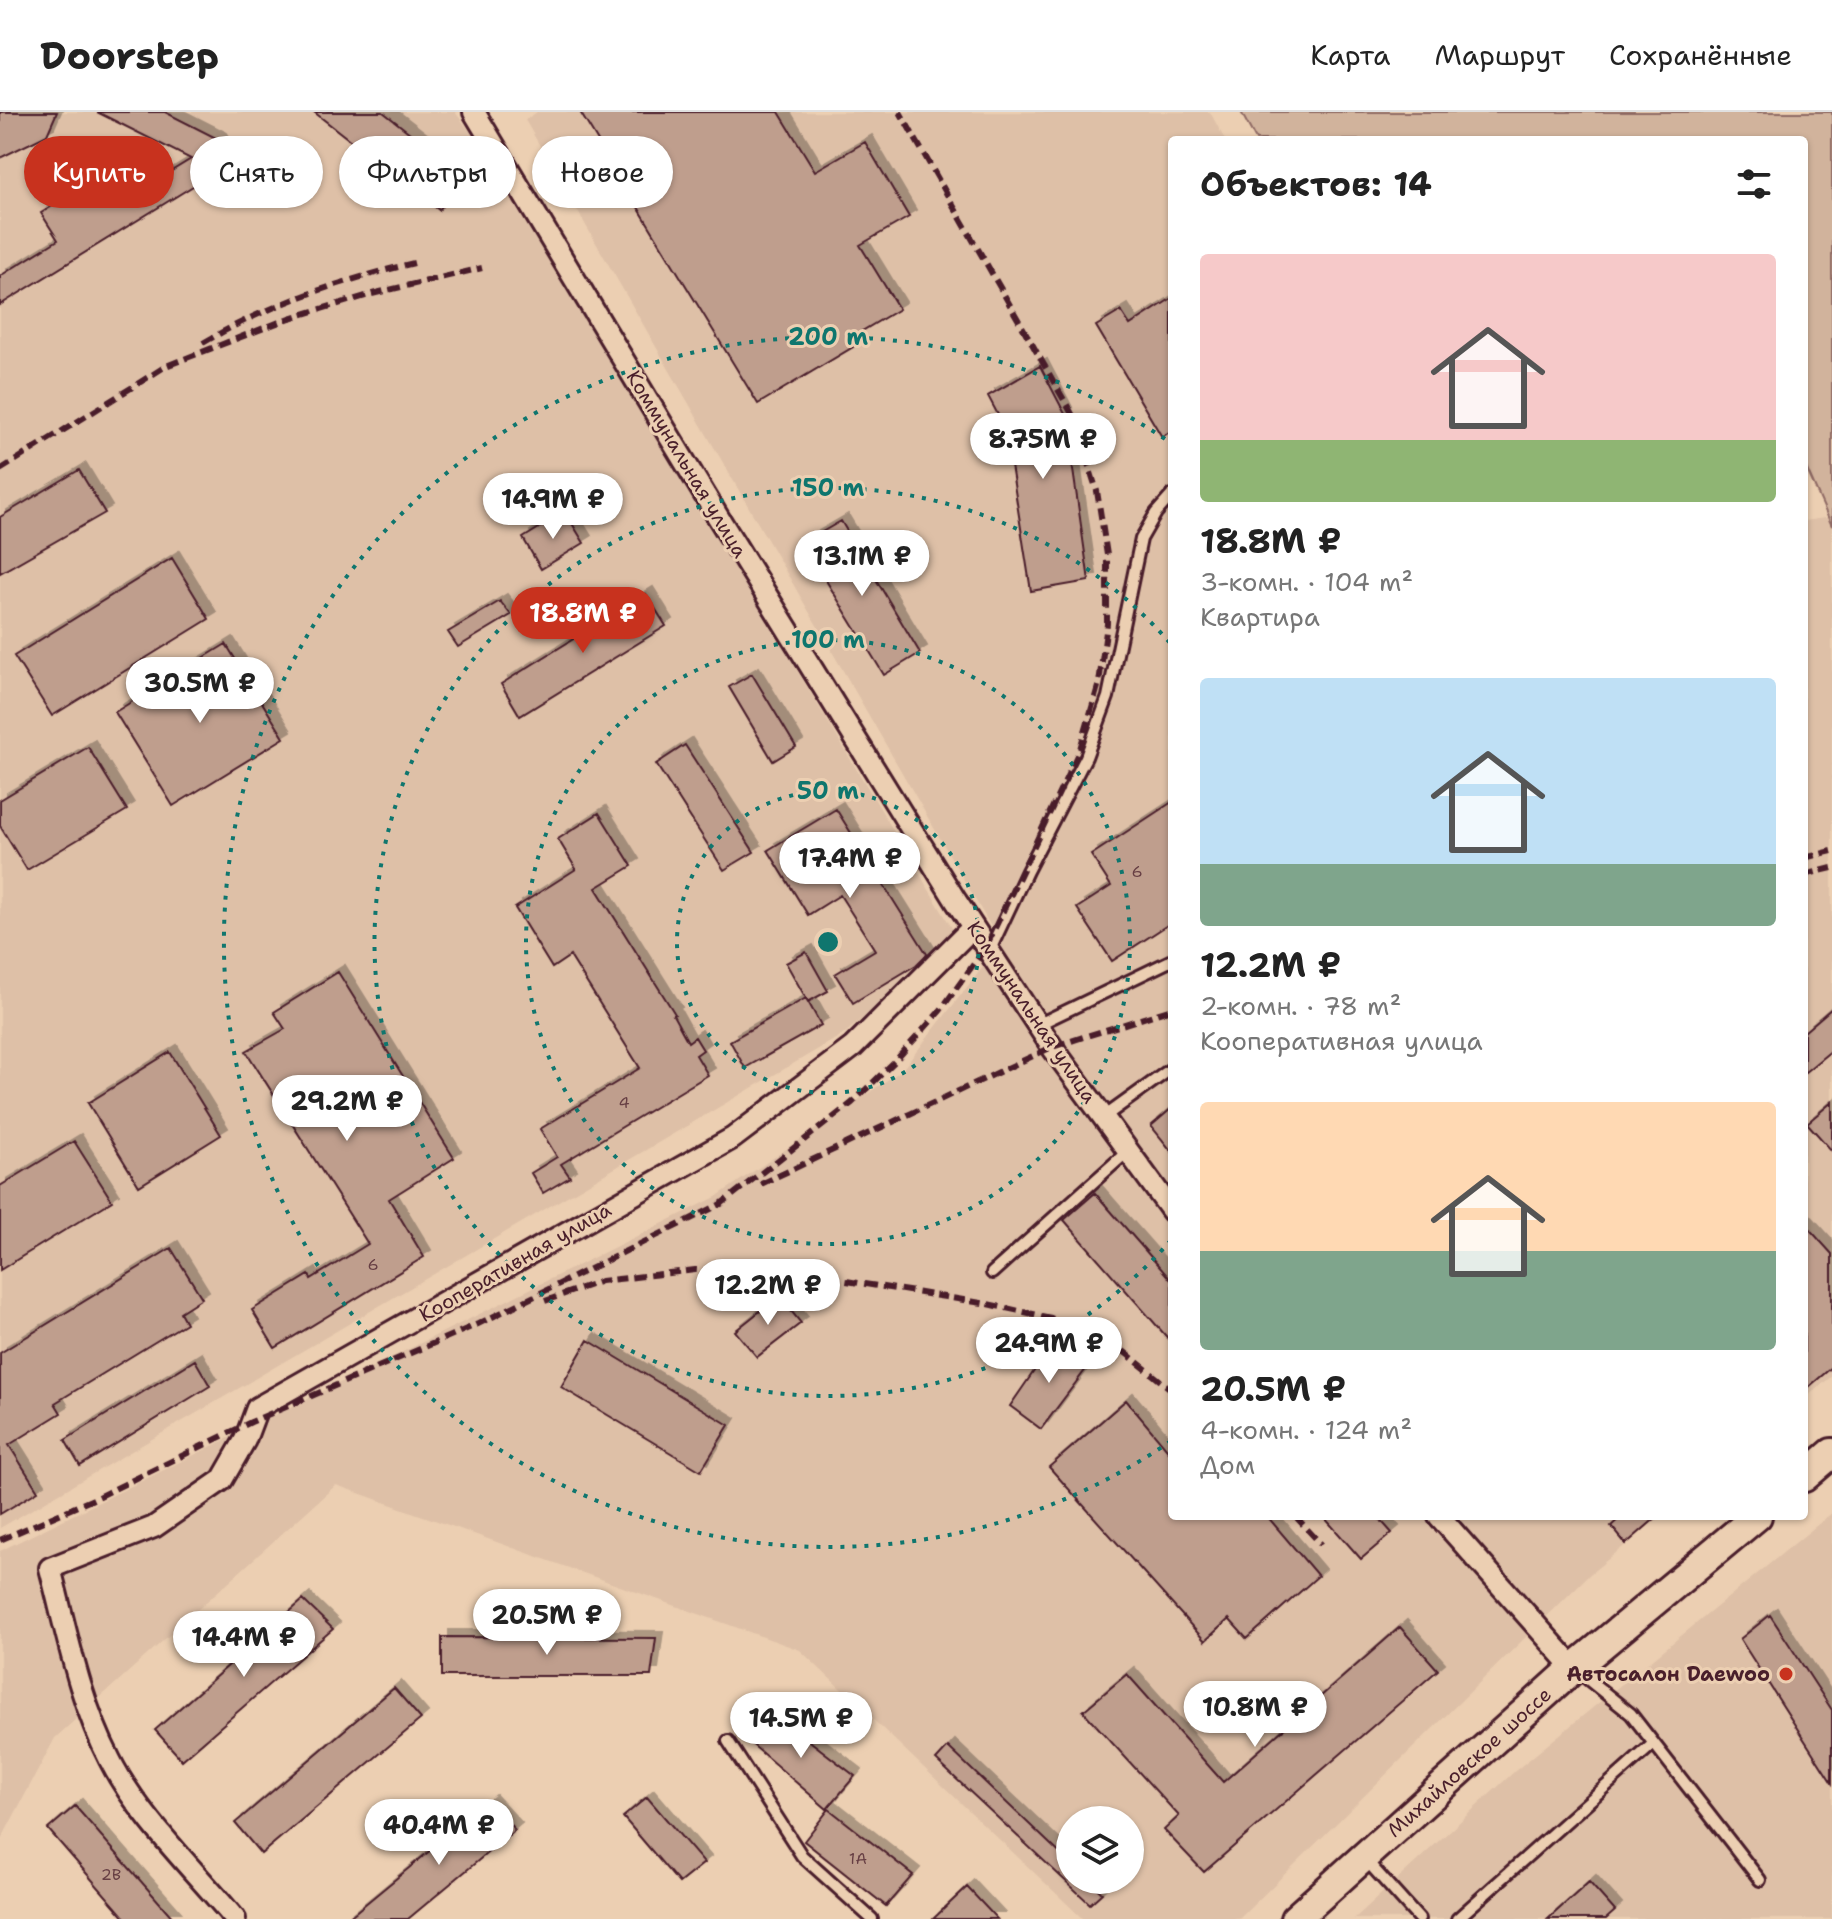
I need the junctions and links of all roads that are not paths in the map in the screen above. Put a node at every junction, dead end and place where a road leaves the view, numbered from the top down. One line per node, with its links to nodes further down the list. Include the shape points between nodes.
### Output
1 (474, 112): 3 (street, Коммунальная улица)
2 (1168, 500): 4 (lane, via 1141,539 1108,697 1086,757)
3 (973, 927): 4 (street, Коммунальная улица); 21 (street, Кооперативная улица, via 853,1047 733,1138 257,1408 222,1480 154,1527 50,1568 90,1717 111,1762 135,1801)
4 (989, 952): 6 (street, Коммунальная улица)
5 (1168, 962): 6 (lane)
6 (1037, 1025): 8 (street, Коммунальная улица)
7 (1168, 1071): 8 (lane)
8 (1104, 1117): 9 (street, Коммунальная улица)
9 (1128, 1151): 10 (street, Коммунальная улица); 11 (lane)
10 (1168, 1206)
11 (992, 1273)
12 (1832, 1453): 13 (main road)
13 (1808, 1474)
14 (1443, 1520): 16 (street)
15 (1752, 1520): 16 (main road, Михайловское шоссе)
16 (1574, 1668): 18 (lane, via 1631,1714); 19 (main road, Михайловское шоссе)
17 (728, 1741): 22 (lane, via 802,1856)
18 (1653, 1744): 20 (lane); 25 (lane)
19 (1364, 1857): 23 (main road, Михайловское шоссе); 24 (lane)
20 (1760, 1880)
21 (235, 1919)
22 (872, 1919)
23 (1295, 1919)
24 (1419, 1919)
25 (1457, 1919)

